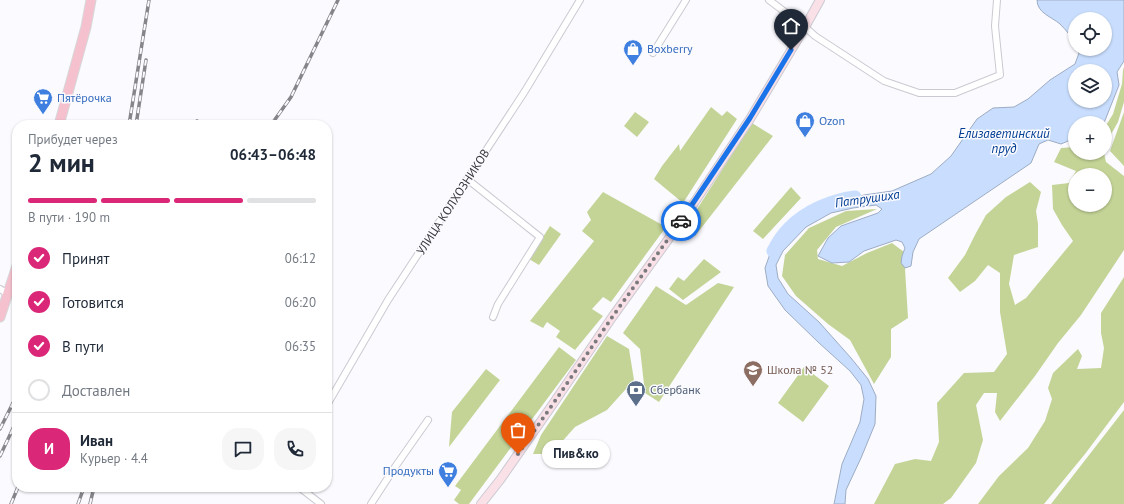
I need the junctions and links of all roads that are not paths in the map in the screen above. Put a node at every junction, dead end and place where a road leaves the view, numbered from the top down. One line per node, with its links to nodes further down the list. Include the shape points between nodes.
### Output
1 (91, 0): 9 (main road)
2 (580, 0): 10 (street, УЛИЦА КОЛХОЗНИКОВ, via 525,91)
3 (686, 0): 8 (street)
4 (769, 0): 7 (street)
5 (820, 0): 7 (main road)
6 (998, 0): 7 (street, via 995,26 1000,75 955,93 919,93 884,81 814,36)
7 (805, 27): 20 (main road, via 750,118 688,212)
8 (653, 53)
9 (60, 120)
10 (467, 179): 14 (street, via 540,237 498,304); 15 (street, УЛИЦА КОЛХОЗНИКОВ, via 388,300)
11 (12, 276): 12 (main road)
12 (4, 292): 13 (main road)
13 (0, 317)
14 (493, 317)
15 (332, 396)
16 (428, 420): 19 (street)
17 (305, 492): 18 (street)
18 (321, 504)
19 (371, 504)
20 (482, 504)

